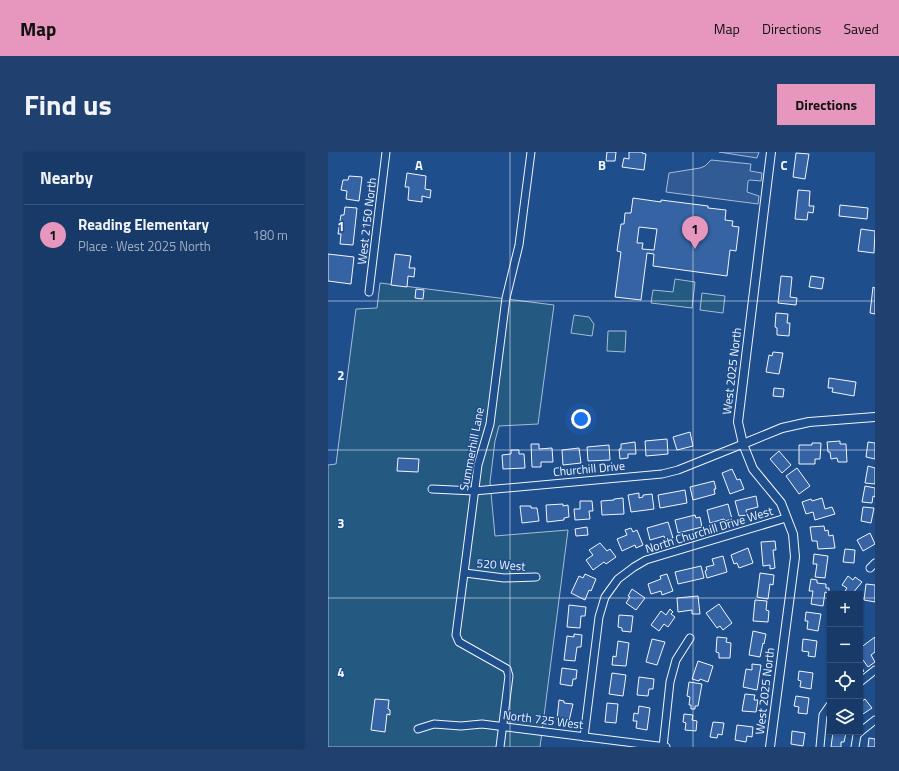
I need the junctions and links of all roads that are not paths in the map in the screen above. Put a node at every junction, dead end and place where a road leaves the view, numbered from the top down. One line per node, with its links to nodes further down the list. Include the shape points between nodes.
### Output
1 (386, 152): 4 (street, West 2150 North)
2 (531, 152): 8 (street, Summerhill Lane, via 519,245 506,298 490,424 478,465)
3 (771, 152): 6 (street, West 2025 North, via 738,422)
4 (369, 292)
5 (875, 417): 6 (street, via 808,422 782,428)
6 (743, 444): 8 (street, Churchill Drive, via 662,474); 9 (street, West 2025 North, via 753,469 781,503)
7 (432, 489): 8 (street, Churchill Drive)
8 (474, 490): 10 (street, Summerhill Lane)
9 (786, 518): 21 (street, North Churchill Drive West, via 646,560 618,579 605,597 599,617); 25 (street, West 2025 North, via 793,534 795,557)
10 (464, 573): 11 (street, 520 West, via 504,578); 17 (street, Summerhill Lane, via 456,635 459,642 506,669 509,676)
11 (536, 577)
12 (690, 638): 23 (street, via 676,660 670,682)
13 (875, 670): 14 (street)
14 (863, 680)
15 (827, 710): 26 (street, via 824,715)
16 (875, 720): 19 (street)
17 (503, 726): 18 (street, North 725 West, via 434,724); 21 (street, North 725 West); 22 (street, Summerhill Lane)
18 (418, 729)
19 (863, 730)
20 (858, 735): 27 (street)
21 (584, 737): 23 (street, North 725 West)
22 (500, 747)
23 (662, 747): 24 (street, North 725 West)
24 (666, 747)
25 (770, 747)
26 (820, 747)
27 (855, 747)

